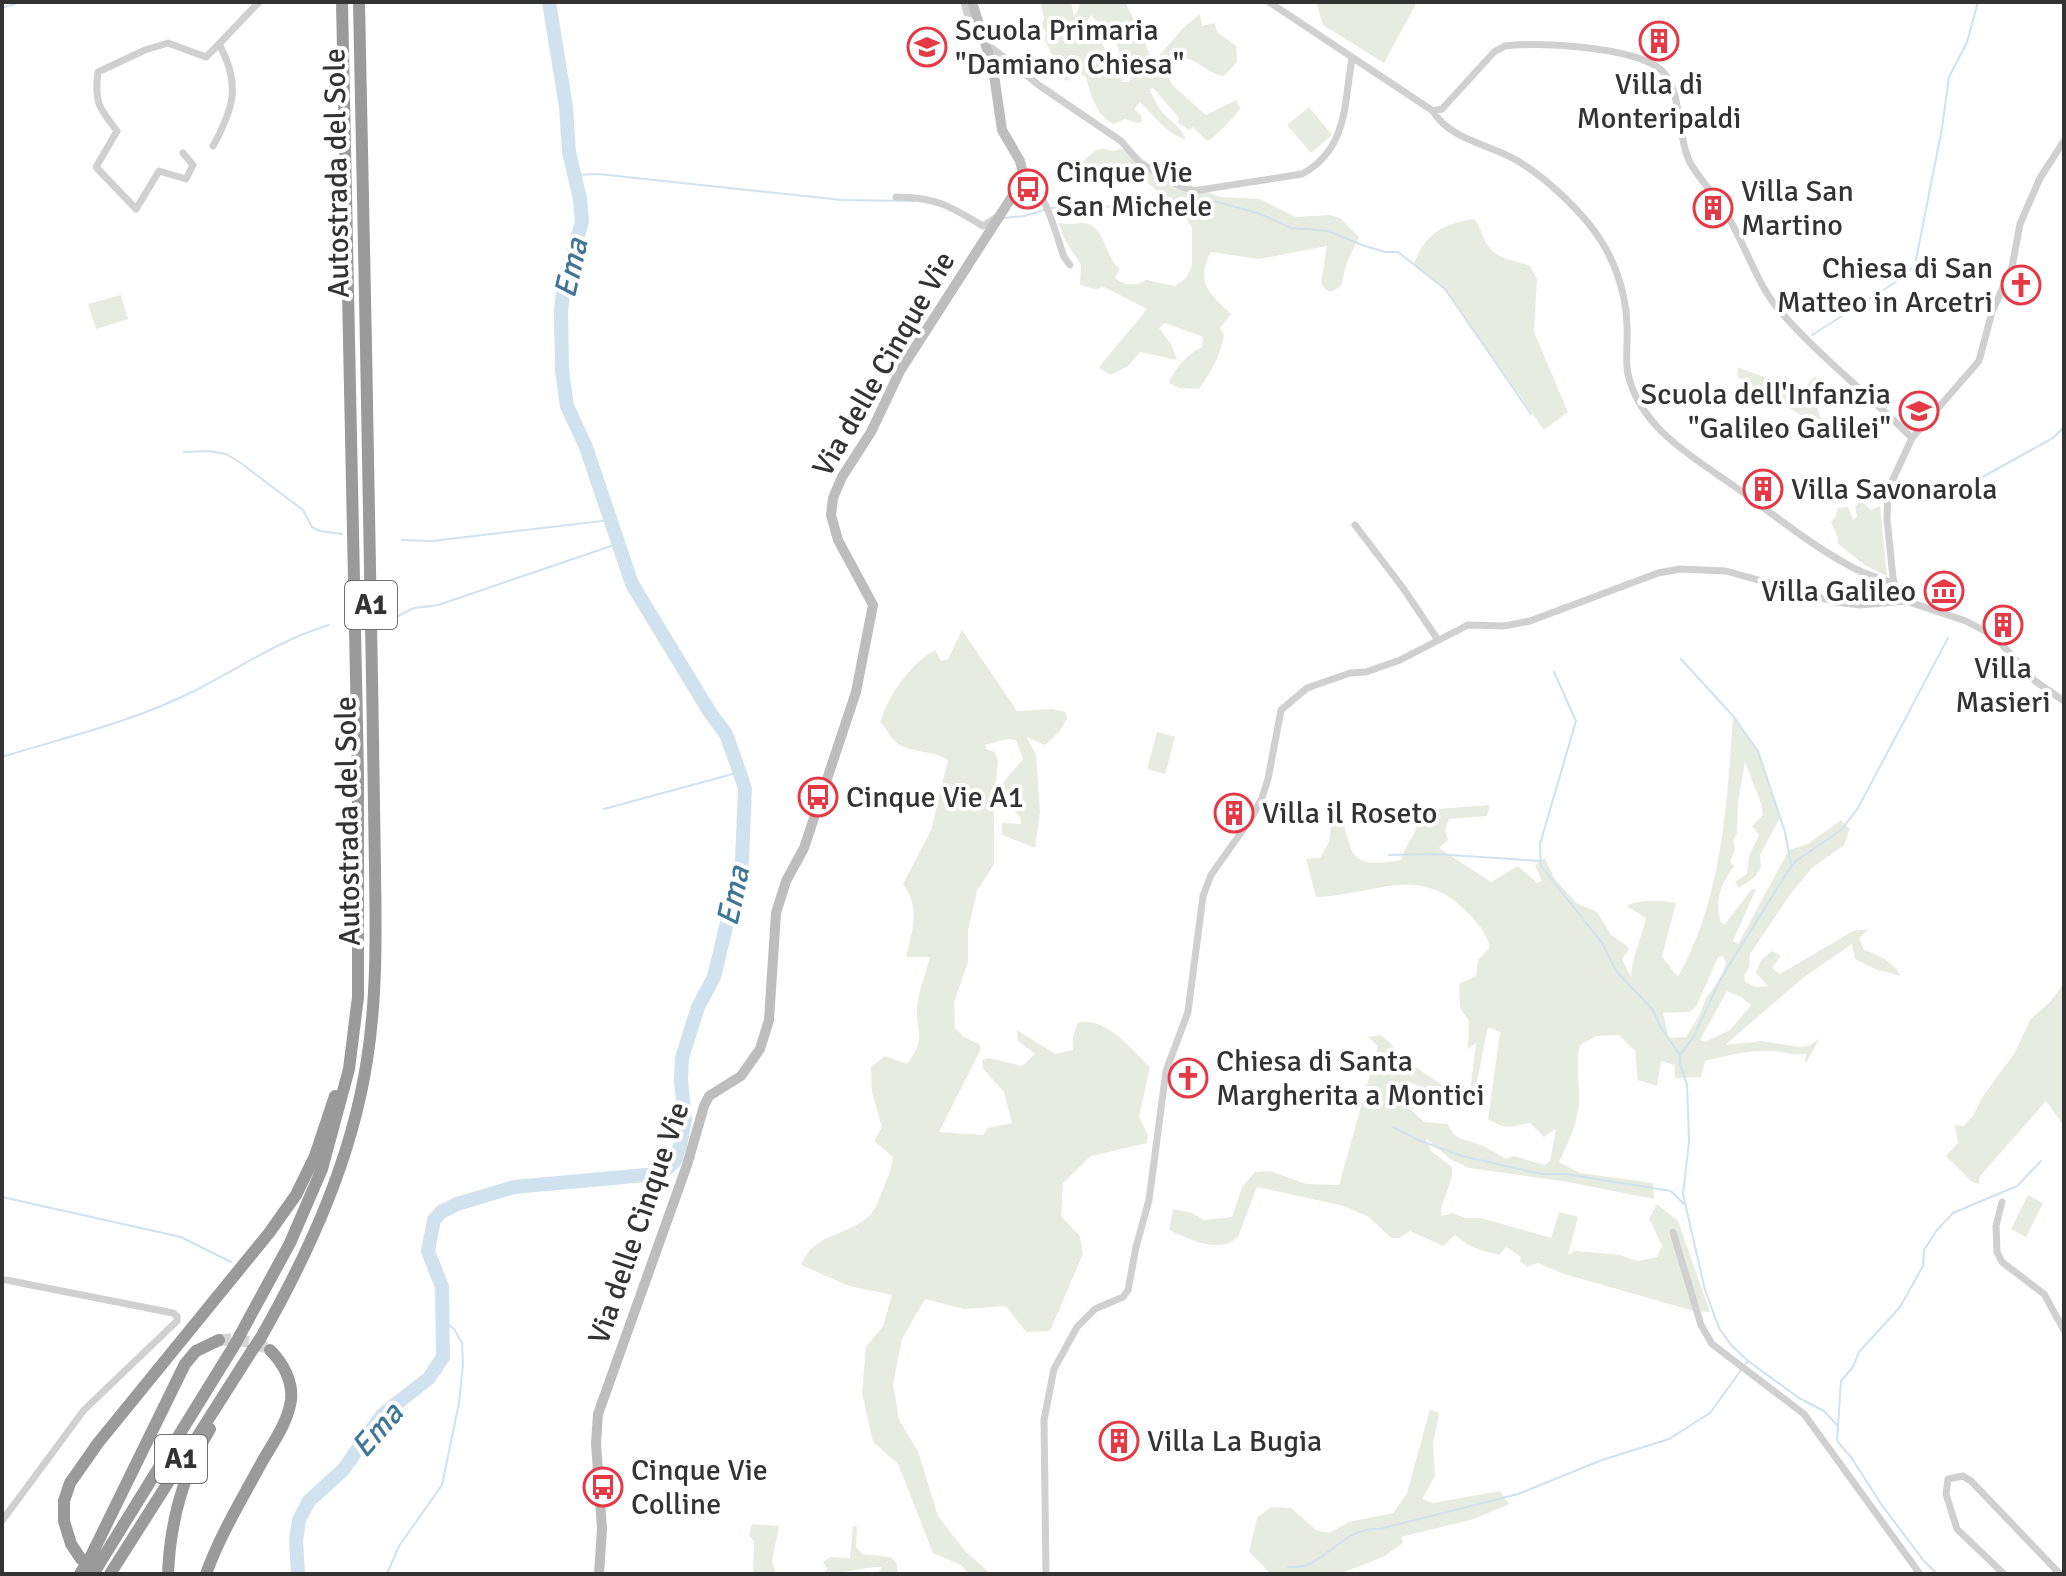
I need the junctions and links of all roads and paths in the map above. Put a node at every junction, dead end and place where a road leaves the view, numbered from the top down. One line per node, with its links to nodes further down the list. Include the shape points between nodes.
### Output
1 (259, 2): 7 (street)
2 (342, 2): 24 (highway, Autostrada del Sole / A1, via 359,835)
3 (359, 2): 30 (highway, Autostrada del Sole / A1, via 374,996 367,1061 349,1141 301,1261)
4 (964, 2): 8 (street, via 969,21)
5 (972, 2): 8 (street)
6 (1269, 2): 9 (street)
7 (219, 44): 12 (street, via 230,63 234,93 230,116); 13 (street, via 206,57 168,43 98,72 98,107 117,131 96,167 136,209 159,171 186,179 193,165)
8 (986, 46): 9 (street, via 1121,141 1140,163 1193,191 1302,174 1317,166 1339,134); 14 (street, via 1002,130)
9 (1352, 58): 10 (street)
10 (1433, 111): 18 (street, via 1442,109 1505,46 1591,48 1658,67 1670,80 1690,164 1727,215 1773,301); 20 (street, via 1438,120 1472,141 1523,164 1578,212 1602,241 1616,270 1627,321 1627,372 1652,422 1698,464 1788,526 1851,567)
11 (2064, 141): 18 (street, via 2020,224 2012,267 1975,368)
12 (213, 146)
13 (183, 153)
14 (1024, 178): 16 (street, Via delle Cinque Vie); 17 (street, via 1040,193)
15 (896, 197): 16 (street, Via delle Cinque Vie, via 924,197 983,226)
16 (999, 216): 38 (street, Via delle Cinque Vie, via 900,371 833,498 838,540 873,605 863,662 804,848 776,913 769,1020 760,1049 741,1076 706,1099 598,1414)
17 (1070, 265)
18 (1912, 438): 20 (street, via 1888,490)
19 (1355, 525): 22 (street)
20 (1895, 584): 21 (street)
21 (1898, 601): 22 (street, via 1836,602 1726,571 1669,570 1530,621 1468,625); 23 (street, via 1966,621 1994,636 2035,681)
22 (1438, 640): 39 (street, via 1374,669 1307,688 1281,710 1262,798 1211,875 1203,896 1188,1012 1166,1071 1149,1200 1128,1290 1077,1327 1054,1369 1048,1393 1043,1474)
23 (2064, 701)
24 (354, 1027): 33 (highway, Autostrada del Sole / A1, via 332,1137 280,1264 237,1340); 33 (highway, via 325,1130 296,1195 70,1483 64,1501 67,1535)
25 (2002, 1202): 28 (street, via 1997,1252 2002,1262 2044,1294)
26 (1673, 1232): 40 (street, via 1701,1325 1712,1344 1804,1414)
27 (6, 1280): 32 (street, via 173,1313 177,1321 84,1410)
28 (2064, 1330)
29 (219, 1340): 33 (highway, via 196,1351 178,1376)
30 (256, 1344): 34 (highway, Autostrada del Sole / A1); 36 (highway, via 193,1458 179,1499)
31 (270, 1350): 37 (highway, via 289,1381 288,1416)
32 (2, 1521)
33 (90, 1564): 35 (highway, bridge)
34 (110, 1573)
35 (80, 1574)
36 (168, 1574)
37 (206, 1574)
38 (599, 1574)
39 (1046, 1574)
40 (1920, 1574)
41 (2004, 1574): 42 (street, via 1957,1529 1946,1494 1948,1479 1963,1476 1971,1481)
42 (2060, 1574)

